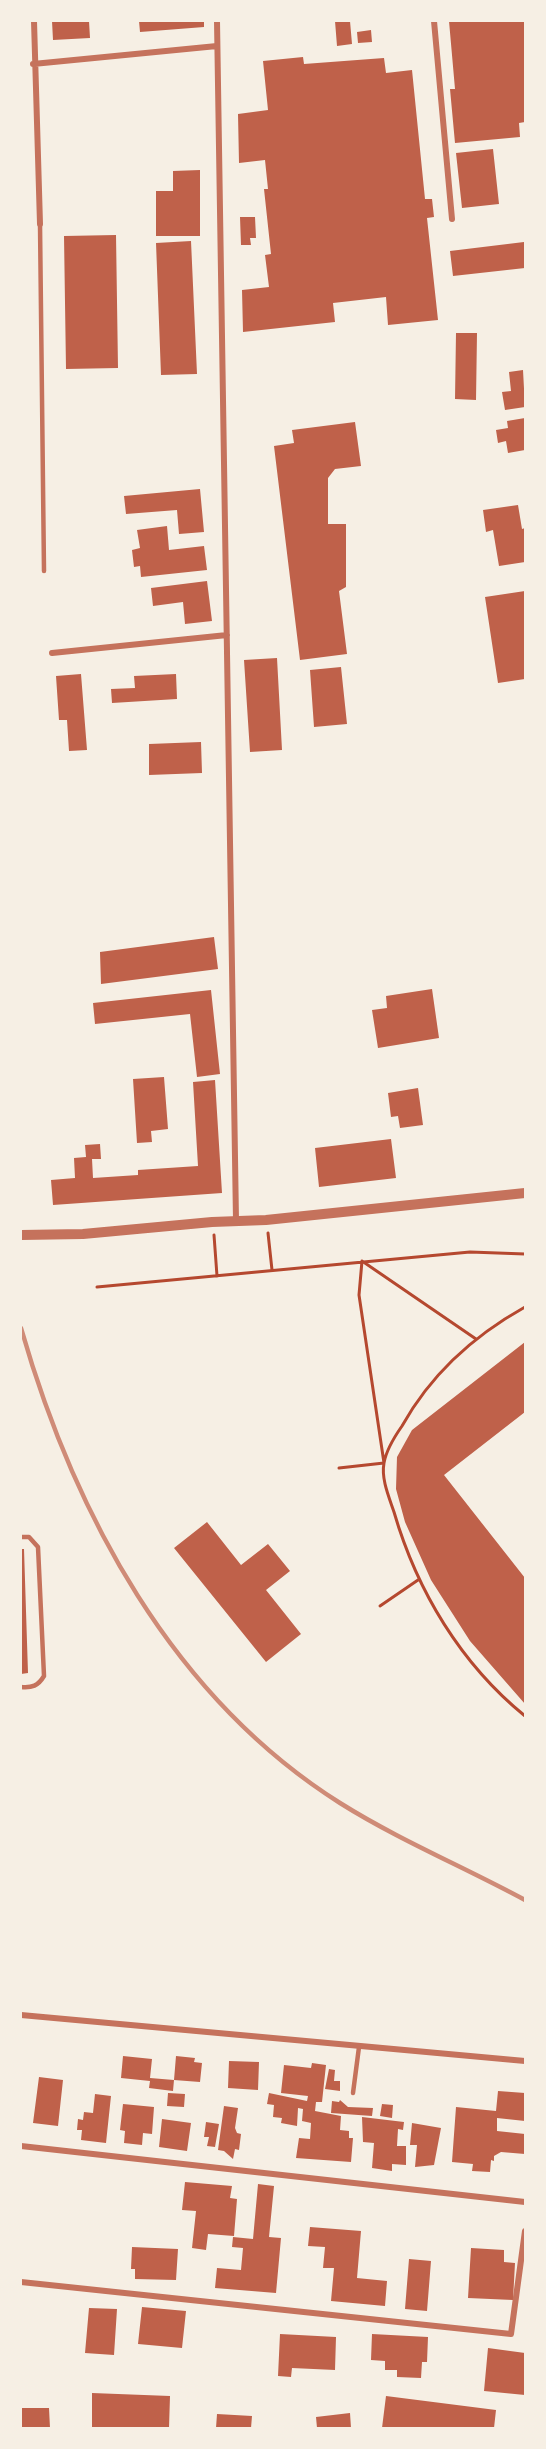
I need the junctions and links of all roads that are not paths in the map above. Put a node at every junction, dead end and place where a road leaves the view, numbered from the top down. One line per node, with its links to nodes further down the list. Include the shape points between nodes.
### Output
1 (34, 21): 5 (street)
2 (217, 21): 4 (street)
3 (434, 21): 6 (street)
4 (217, 46): 5 (street); 9 (street)
5 (33, 64): 7 (street)
6 (452, 219)
7 (40, 224): 8 (lane)
8 (44, 570)
9 (226, 635): 10 (street); 12 (street)
10 (52, 653)
11 (525, 1193): 12 (street)
12 (236, 1220): 13 (street, via 83,1234)
13 (21, 1235)
14 (21, 1537): 15 (lane, via 29,1537 38,1546 44,1676 40,1684)
15 (21, 1687)
16 (21, 2015): 17 (street)
17 (359, 2047): 18 (street); 19 (lane)
18 (525, 2061)
19 (353, 2092)
20 (21, 2146): 21 (street)
21 (525, 2202)
22 (525, 2231): 23 (street, via 511,2334)
23 (21, 2282)

